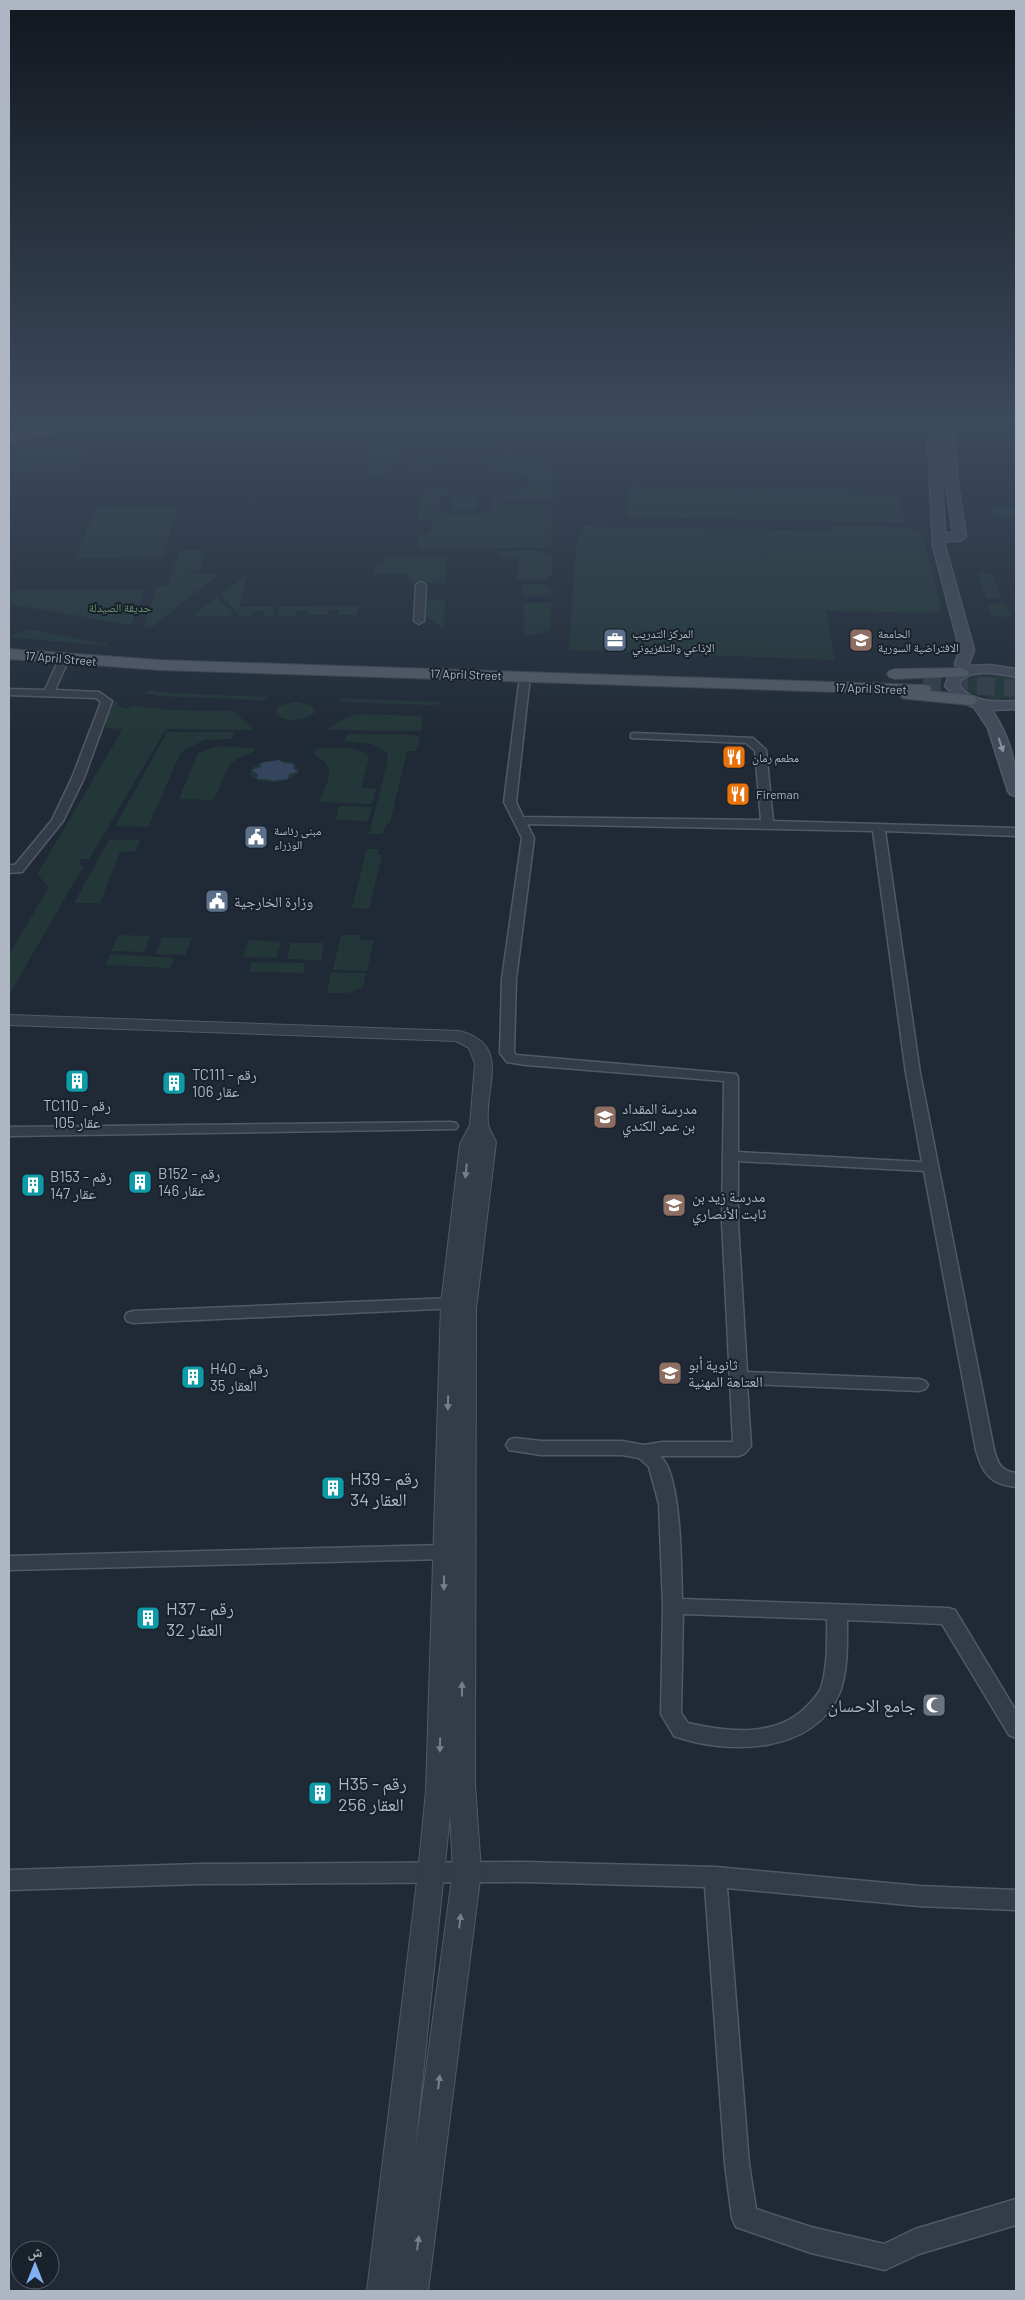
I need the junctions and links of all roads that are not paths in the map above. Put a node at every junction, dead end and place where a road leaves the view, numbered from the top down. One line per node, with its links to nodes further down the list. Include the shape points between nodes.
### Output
1 (938, 526): 3 (main road)
2 (958, 526): 3 (main road, via 960,537)
3 (938, 537): 8 (main road)
4 (421, 585): 5 (street)
5 (419, 622)
6 (9, 642): 11 (main road, 17 April Street, via 118,652)
7 (9, 654): 9 (main road, 17 April Street)
8 (966, 655): 13 (main road); 14 (main road, via 1001,661)
9 (64, 660): 12 (main road, 17 April Street, via 160,665); 16 (street)
10 (632, 664): 13 (main road, via 902,674)
11 (472, 665): 12 (main road); 12 (main road, 17 April Street, via 923,687)
12 (529, 671): 17 (main road, via 563,680 919,694); 22 (street, via 510,802)
13 (963, 672): 14 (main road, via 993,669); 17 (main road, via 952,681 952,686 960,696)
14 (1016, 672)
15 (9, 692): 16 (street)
16 (49, 693): 26 (street, via 99,695 107,701 58,821 18,869)
17 (974, 701): 18 (main road, via 994,706); 20 (main road, one-way to 20, via 996,728)
18 (1016, 705)
19 (635, 736): 23 (street, via 749,740 760,750)
20 (1012, 768): 21 (main road)
21 (1016, 791)
22 (519, 820): 23 (street); 31 (street, via 528,838 509,979 507,1053 512,1059 526,1061 731,1077)
23 (767, 824): 24 (street)
24 (878, 827): 25 (street); 32 (street, via 913,1073)
25 (1016, 832)
26 (9, 869)
27 (9, 1020): 28 (street, via 459,1036 475,1044 484,1064)
28 (479, 1125): 33 (street, one-way to 33, via 469,1144); 45 (street, one-way to 28, via 462,1785 466,1309 487,1142)
29 (451, 1126): 30 (street)
30 (9, 1132)
31 (731, 1156): 32 (street); 35 (street, via 730,1222)
32 (930, 1167): 39 (street, via 990,1468 996,1475)
33 (451, 1304): 34 (street); 40 (street, one-way to 40)
34 (133, 1318)
35 (739, 1378): 36 (street); 38 (street, via 742,1446 738,1449)
36 (919, 1385)
37 (515, 1445): 38 (street, via 622,1448)
38 (644, 1452): 42 (street, via 657,1463 668,1504)
39 (1016, 1480)
40 (444, 1552): 41 (street); 46 (street, one-way to 46, via 439,1791)
41 (9, 1562)
42 (673, 1606): 43 (street); 43 (street, via 671,1714 680,1730 710,1738 749,1738 786,1733 811,1718 829,1693 837,1650)
43 (837, 1612): 44 (street, via 948,1616)
44 (1016, 1729)
45 (467, 1871): 46 (street); 47 (street); 52 (street, one-way to 45)
46 (432, 1873): 48 (street, via 201,1874); 51 (street)
47 (716, 1877): 49 (street, via 919,1896); 50 (street, via 736,2154 745,2218 811,2240 885,2257 915,2242)
48 (9, 1880)
49 (1016, 1900)
50 (1016, 2212)
51 (383, 2291)
52 (412, 2291)

